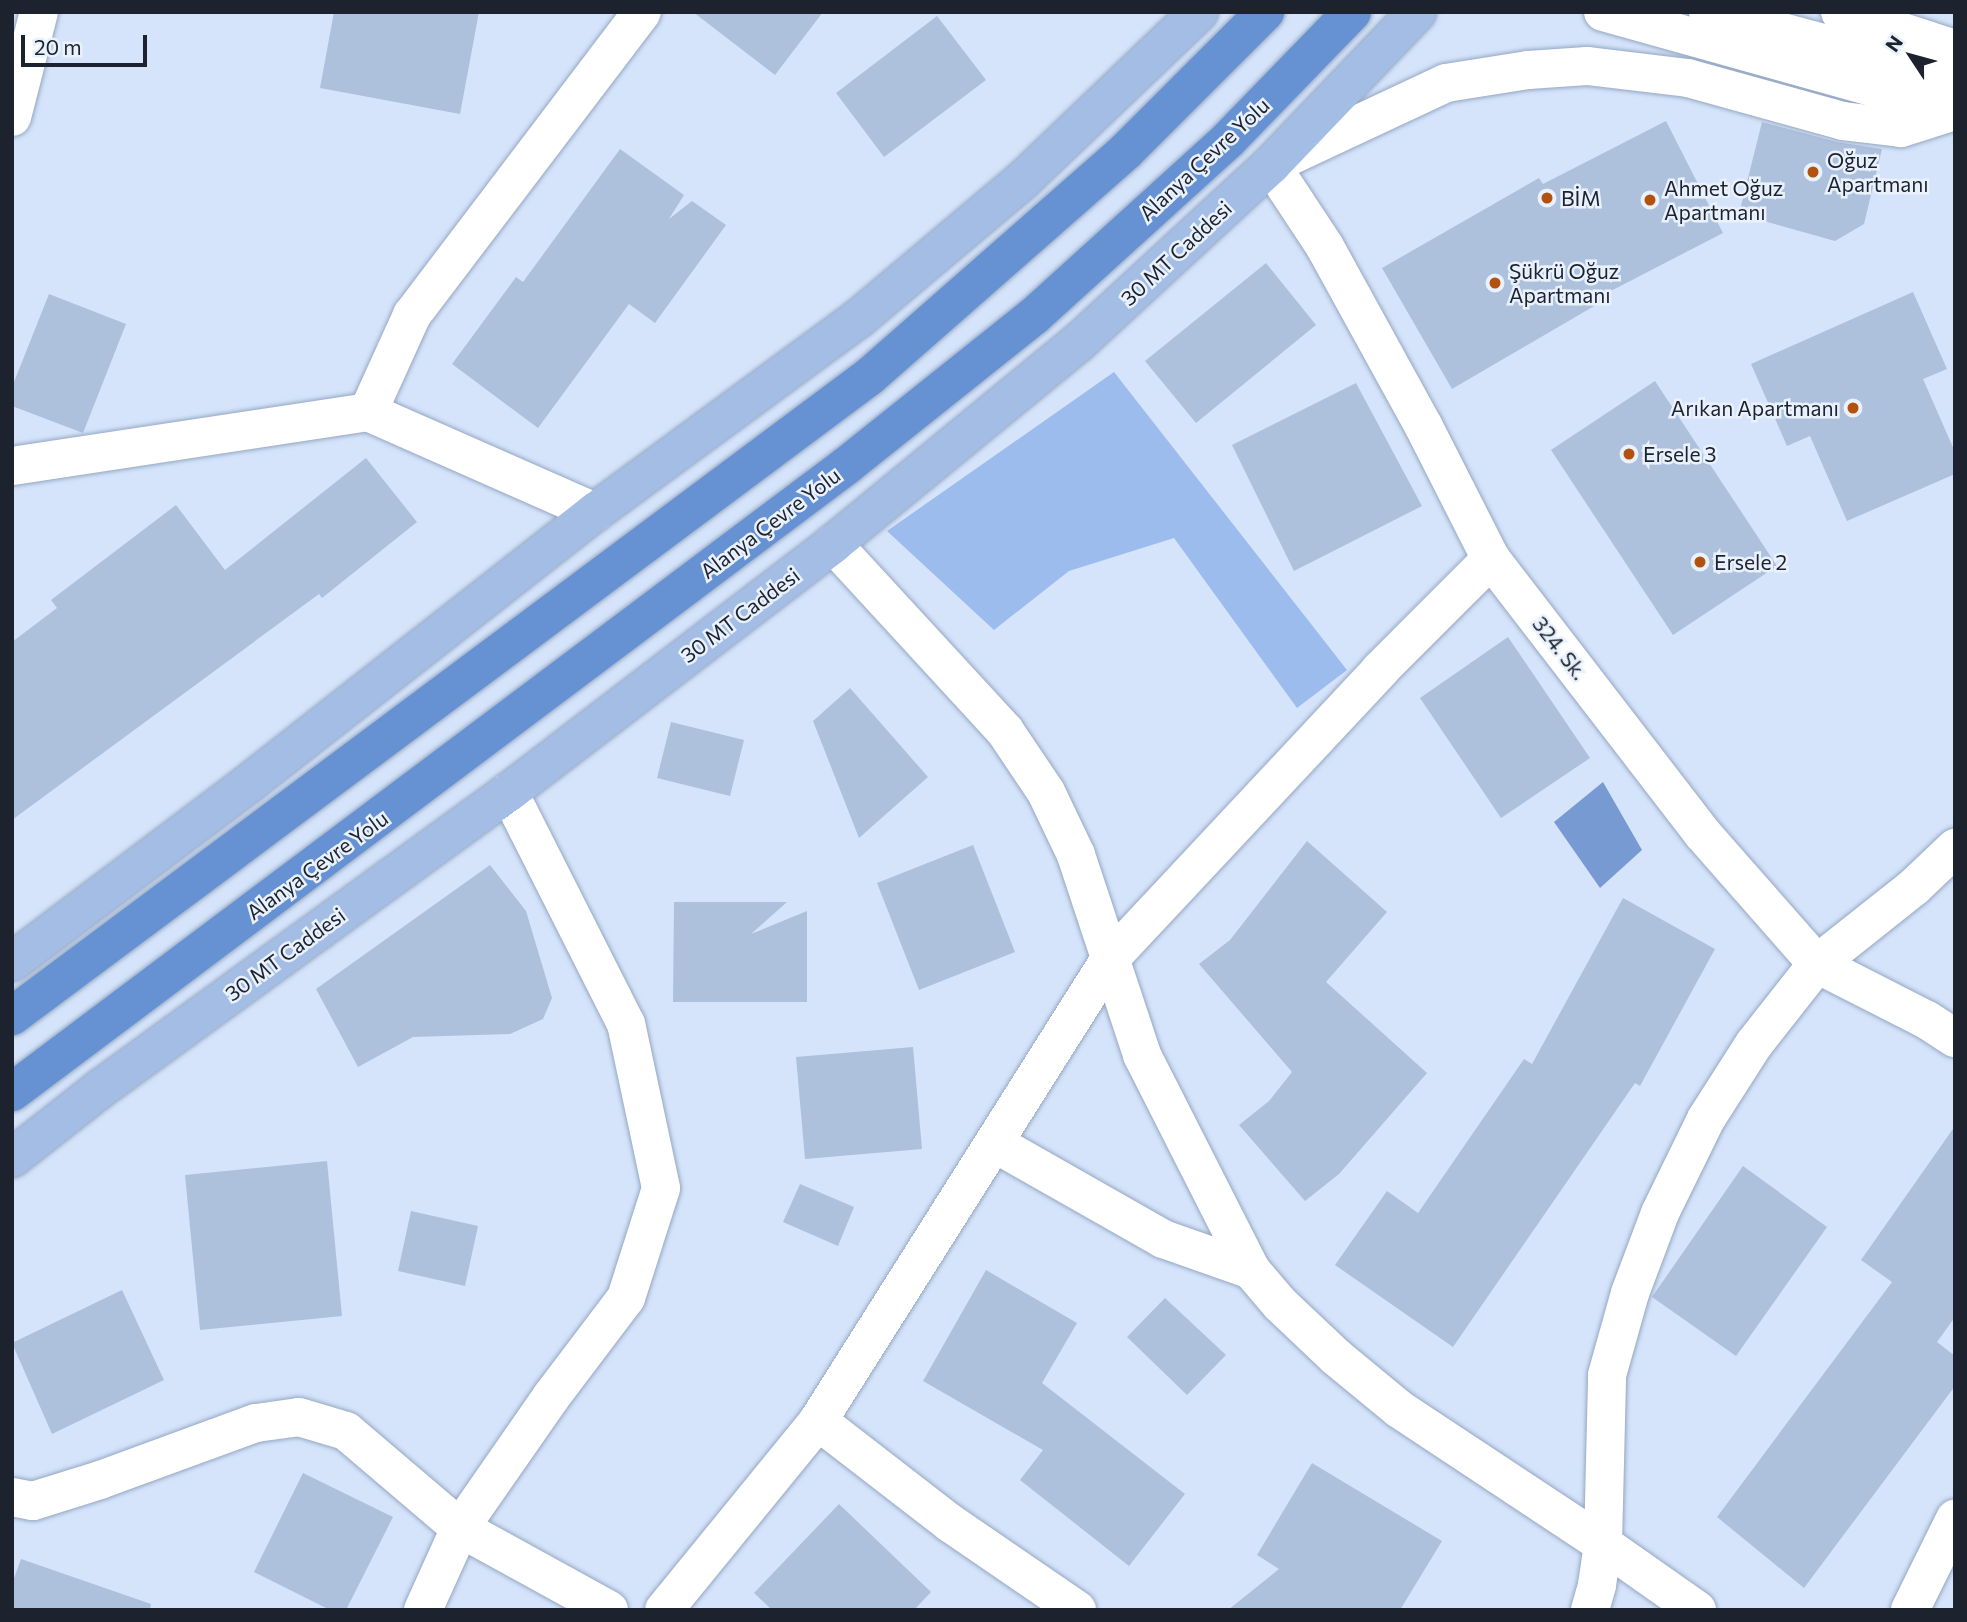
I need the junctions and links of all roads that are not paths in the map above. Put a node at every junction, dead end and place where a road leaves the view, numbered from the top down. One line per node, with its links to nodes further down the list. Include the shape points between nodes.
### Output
1 (39, 12): 13 (street)
2 (642, 12): 15 (street, via 412,315)
3 (1199, 12): 17 (main road, via 1023,180 858,319)
4 (1265, 12): 25 (highway, via 1126,151 870,376)
5 (1352, 12): 27 (highway, Alanya Çevre Yolu, via 1228,140 1034,316 835,475)
6 (1417, 12): 14 (main road, 30 MT Caddesi)
7 (1603, 12): 12 (street)
8 (1708, 12): 11 (street)
9 (1840, 12): 10 (street)
10 (1955, 49)
11 (1955, 78)
12 (1955, 111): 14 (street, via 1901,128 1843,121 1688,78 1587,66 1528,70 1446,83)
13 (12, 117)
14 (1271, 165): 18 (main road, 30 MT Caddesi, via 1078,343); 19 (street, 324. Sk., via 1331,259)
15 (368, 412): 16 (street); 17 (street)
16 (12, 466)
17 (596, 512): 23 (main road)
18 (833, 544): 20 (main road, 30 MT Caddesi); 22 (street, via 1005,731 1046,792 1076,855)
19 (1491, 559): 22 (street, via 1380,670); 24 (street, 324. Sk., via 1702,833)
20 (509, 792): 29 (main road, 30 MT Caddesi); 34 (street, via 626,1024 661,1188 626,1298)
21 (1955, 848): 24 (street)
22 (1110, 959): 28 (street); 30 (street, via 1142,1055)
23 (12, 962)
24 (1817, 964): 26 (street, 324. Sk.); 35 (street, via 1754,1044 1706,1119 1660,1213 1630,1293 1608,1375)
25 (12, 1016)
26 (1955, 1038)
27 (12, 1092)
28 (996, 1144): 30 (street, via 1163,1239); 31 (street)
29 (12, 1158)
30 (1251, 1270): 35 (street, via 1336,1357 1399,1409)
31 (818, 1422): 38 (street); 39 (street, via 950,1523)
32 (12, 1497): 34 (street, via 33,1501 256,1423 299,1417 346,1431)
33 (1955, 1519): 42 (street)
34 (460, 1528): 36 (street); 37 (street)
35 (1603, 1544): 40 (street); 41 (street)
36 (424, 1610)
37 (609, 1610)
38 (664, 1610)
39 (1077, 1610)
40 (1590, 1610)
41 (1697, 1610)
42 (1910, 1610)

